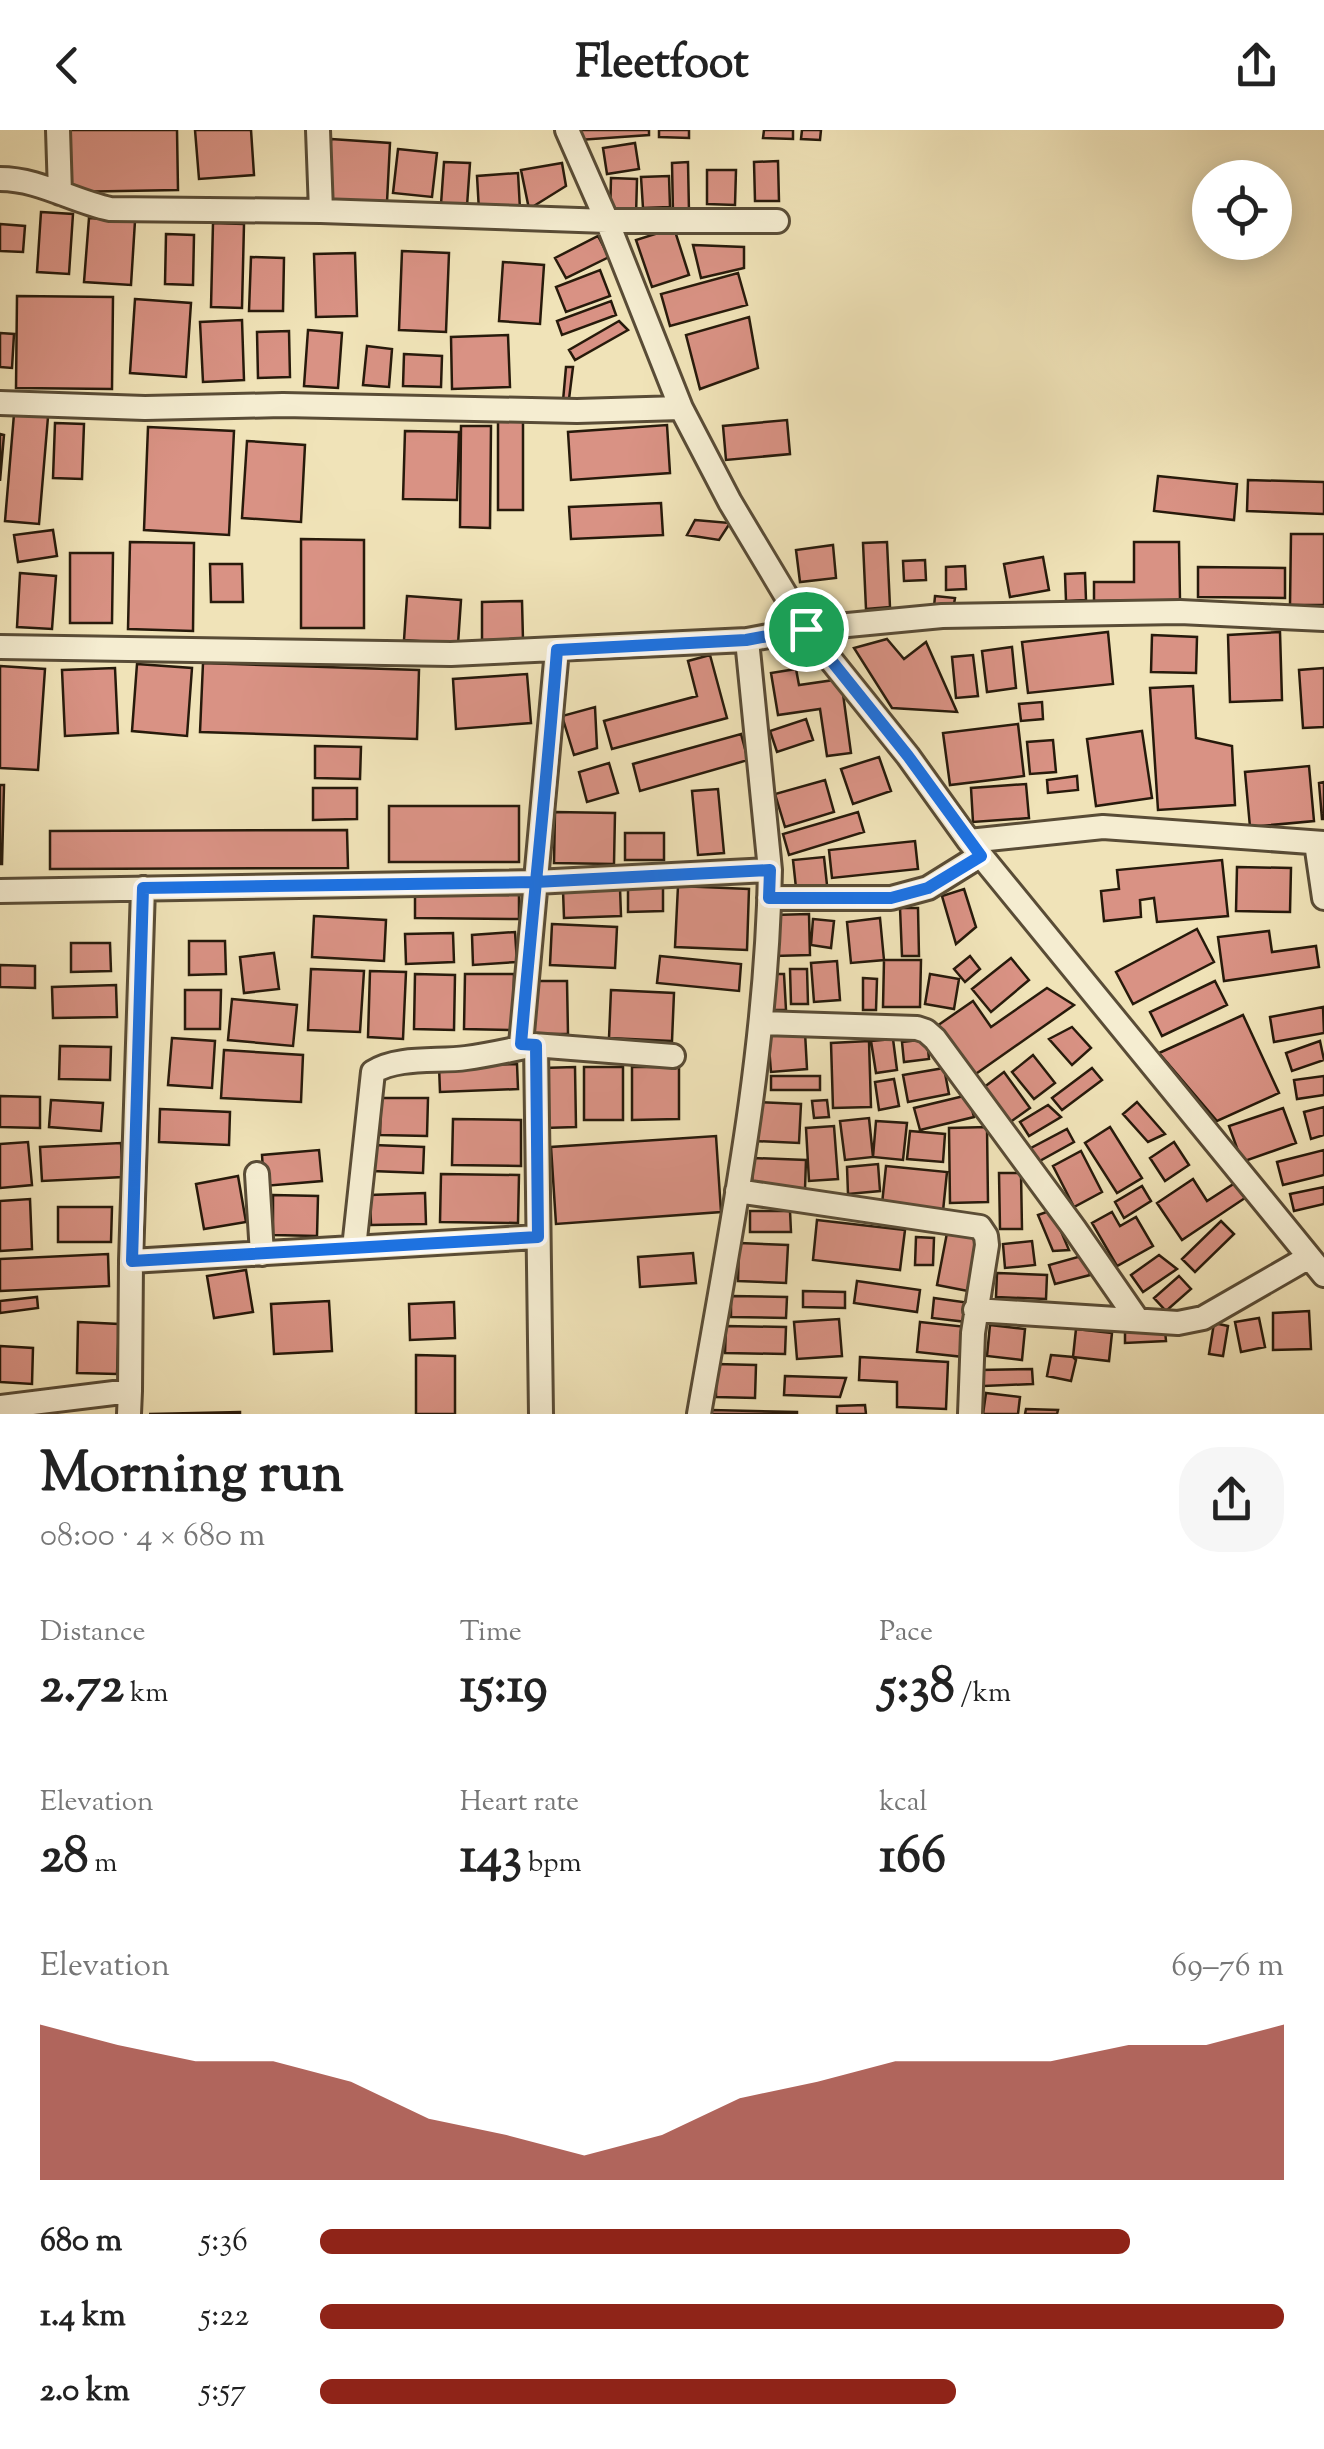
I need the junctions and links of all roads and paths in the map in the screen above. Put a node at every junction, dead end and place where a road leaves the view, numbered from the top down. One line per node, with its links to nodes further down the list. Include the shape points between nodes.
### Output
1 (58, 130): 5 (street)
2 (318, 130): 6 (street)
3 (567, 130): 8 (street)
4 (0, 179): 5 (street)
5 (60, 193): 6 (street, via 110,209)
6 (321, 210): 8 (street)
7 (777, 221): 8 (street)
8 (607, 222): 10 (street)
9 (0, 403): 10 (street)
10 (681, 408): 12 (street)
11 (1324, 619): 12 (street, via 1180,612 942,616)
12 (806, 629): 13 (street); 17 (street)
13 (746, 640): 15 (street); 18 (street)
14 (0, 648): 15 (street)
15 (557, 650): 19 (street)
16 (1320, 843): 17 (street, via 1103,827); 23 (street)
17 (975, 848): 22 (street, via 928,888 891,898); 34 (street)
18 (770, 870): 19 (street); 22 (street)
19 (535, 882): 20 (street); 26 (street)
20 (143, 888): 21 (street); 33 (street)
21 (0, 891)
22 (769, 898): 24 (street)
23 (1324, 898)
24 (762, 1023): 29 (street); 36 (street, via 926,1032)
25 (468, 1042): 26 (street)
26 (529, 1045): 27 (street); 30 (street); 31 (street, via 373,1072)
27 (673, 1056)
28 (257, 1174): 32 (street)
29 (738, 1191): 35 (street, via 980,1228 986,1245); 40 (street)
30 (538, 1237): 31 (street); 39 (street)
31 (354, 1248): 32 (street)
32 (262, 1254): 33 (street)
33 (132, 1261): 37 (street)
34 (1316, 1266): 36 (street, via 1204,1318)
35 (975, 1310): 36 (street); 41 (street)
36 (1137, 1319)
37 (130, 1402): 38 (street)
38 (0, 1407)
39 (541, 1414)
40 (699, 1414)
41 (970, 1414)

